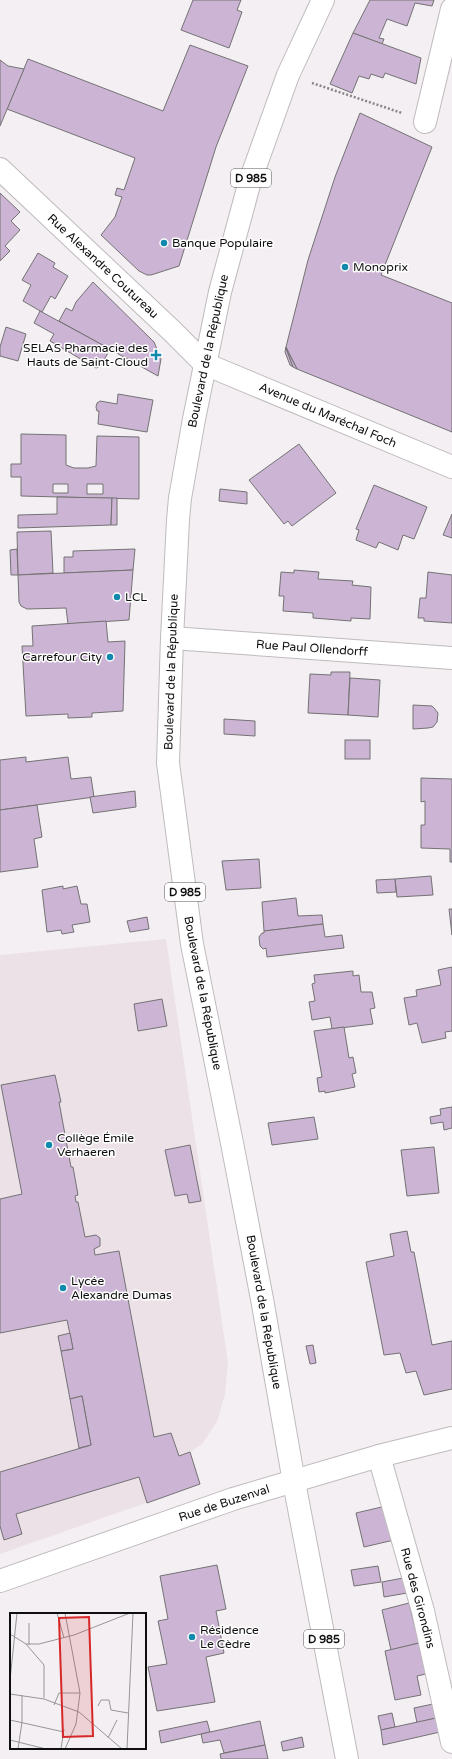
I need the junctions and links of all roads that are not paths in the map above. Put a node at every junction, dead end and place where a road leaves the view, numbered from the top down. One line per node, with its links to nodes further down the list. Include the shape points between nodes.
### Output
1 (323, 0): 6 (main road, Boulevard de la République / D 985, via 288,75 250,181 220,292)
2 (452, 9): 3 (main road)
3 (444, 80): 4 (main road)
4 (425, 122)
5 (0, 168): 6 (main road, Rue Alexandre Coutureau)
6 (205, 364): 7 (main road, Avenue du Maréchal Foch); 8 (main road, Boulevard de la République / D 985, via 180,498)
7 (452, 467)
8 (172, 638): 9 (main road, Rue Paul Ollendorff); 12 (main road, Boulevard de la République / D 985, via 168,763 192,944 262,1299)
9 (452, 658)
10 (452, 1438): 11 (main road, Rue de Buzenval)
11 (379, 1456): 12 (main road, Rue de Buzenval); 14 (main road, Rue des Girondins, via 423,1611)
12 (294, 1482): 13 (main road, Rue de Buzenval, via 233,1499); 15 (main road, Boulevard de la République / D 985)
13 (0, 1581)
14 (452, 1742)
15 (347, 1759)

